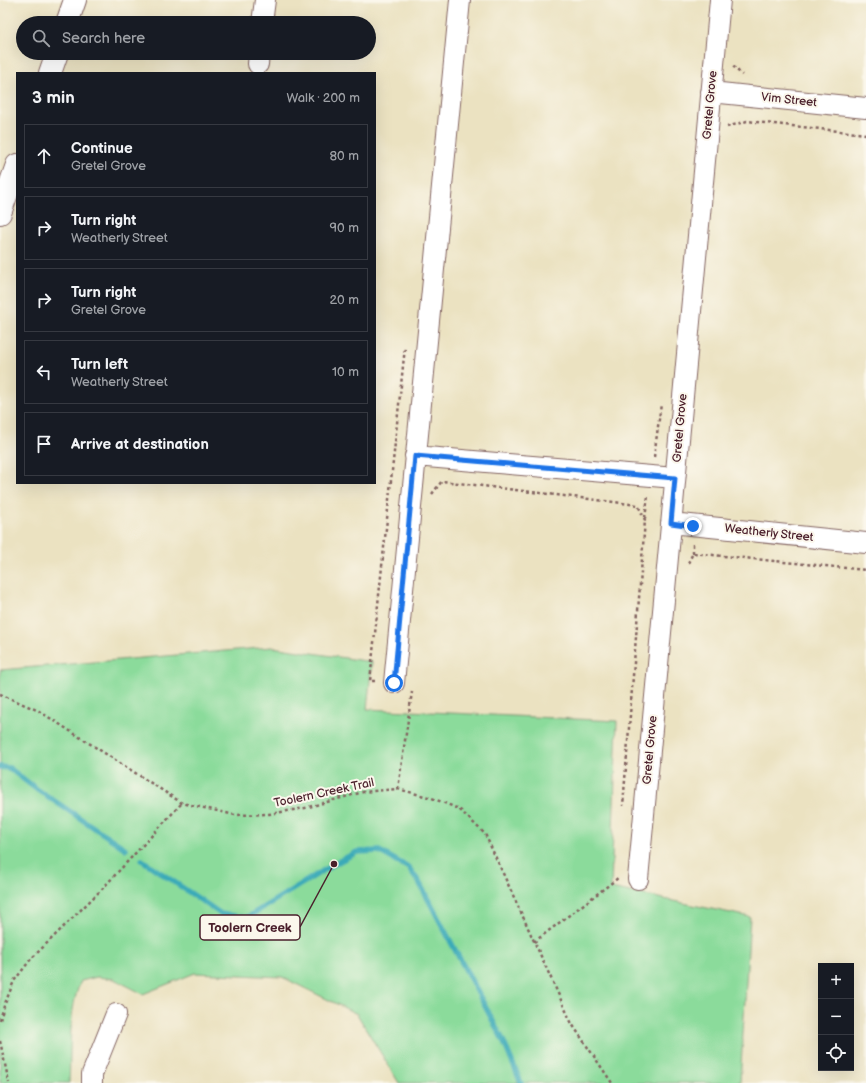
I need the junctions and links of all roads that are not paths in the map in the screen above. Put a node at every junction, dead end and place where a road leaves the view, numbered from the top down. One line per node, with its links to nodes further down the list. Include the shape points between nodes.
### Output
1 (75, 0): 5 (highway)
2 (265, 0): 6 (street)
3 (460, 0): 13 (street)
4 (720, 0): 9 (street, Gretel Grove)
5 (69, 16)
6 (263, 16)
7 (55, 60): 8 (highway)
8 (50, 72)
9 (711, 92): 10 (street, Vim Street); 14 (street, Gretel Grove)
10 (866, 108)
11 (16, 168): 12 (highway)
12 (0, 213)
13 (415, 456): 14 (street); 17 (street)
14 (675, 478): 15 (street, Gretel Grove)
15 (671, 523): 16 (street, Weatherly Street); 18 (street, Gretel Grove)
16 (866, 543)
17 (394, 683)
18 (638, 879)
19 (116, 1014): 20 (street, via 92,1074)
20 (92, 1083)

